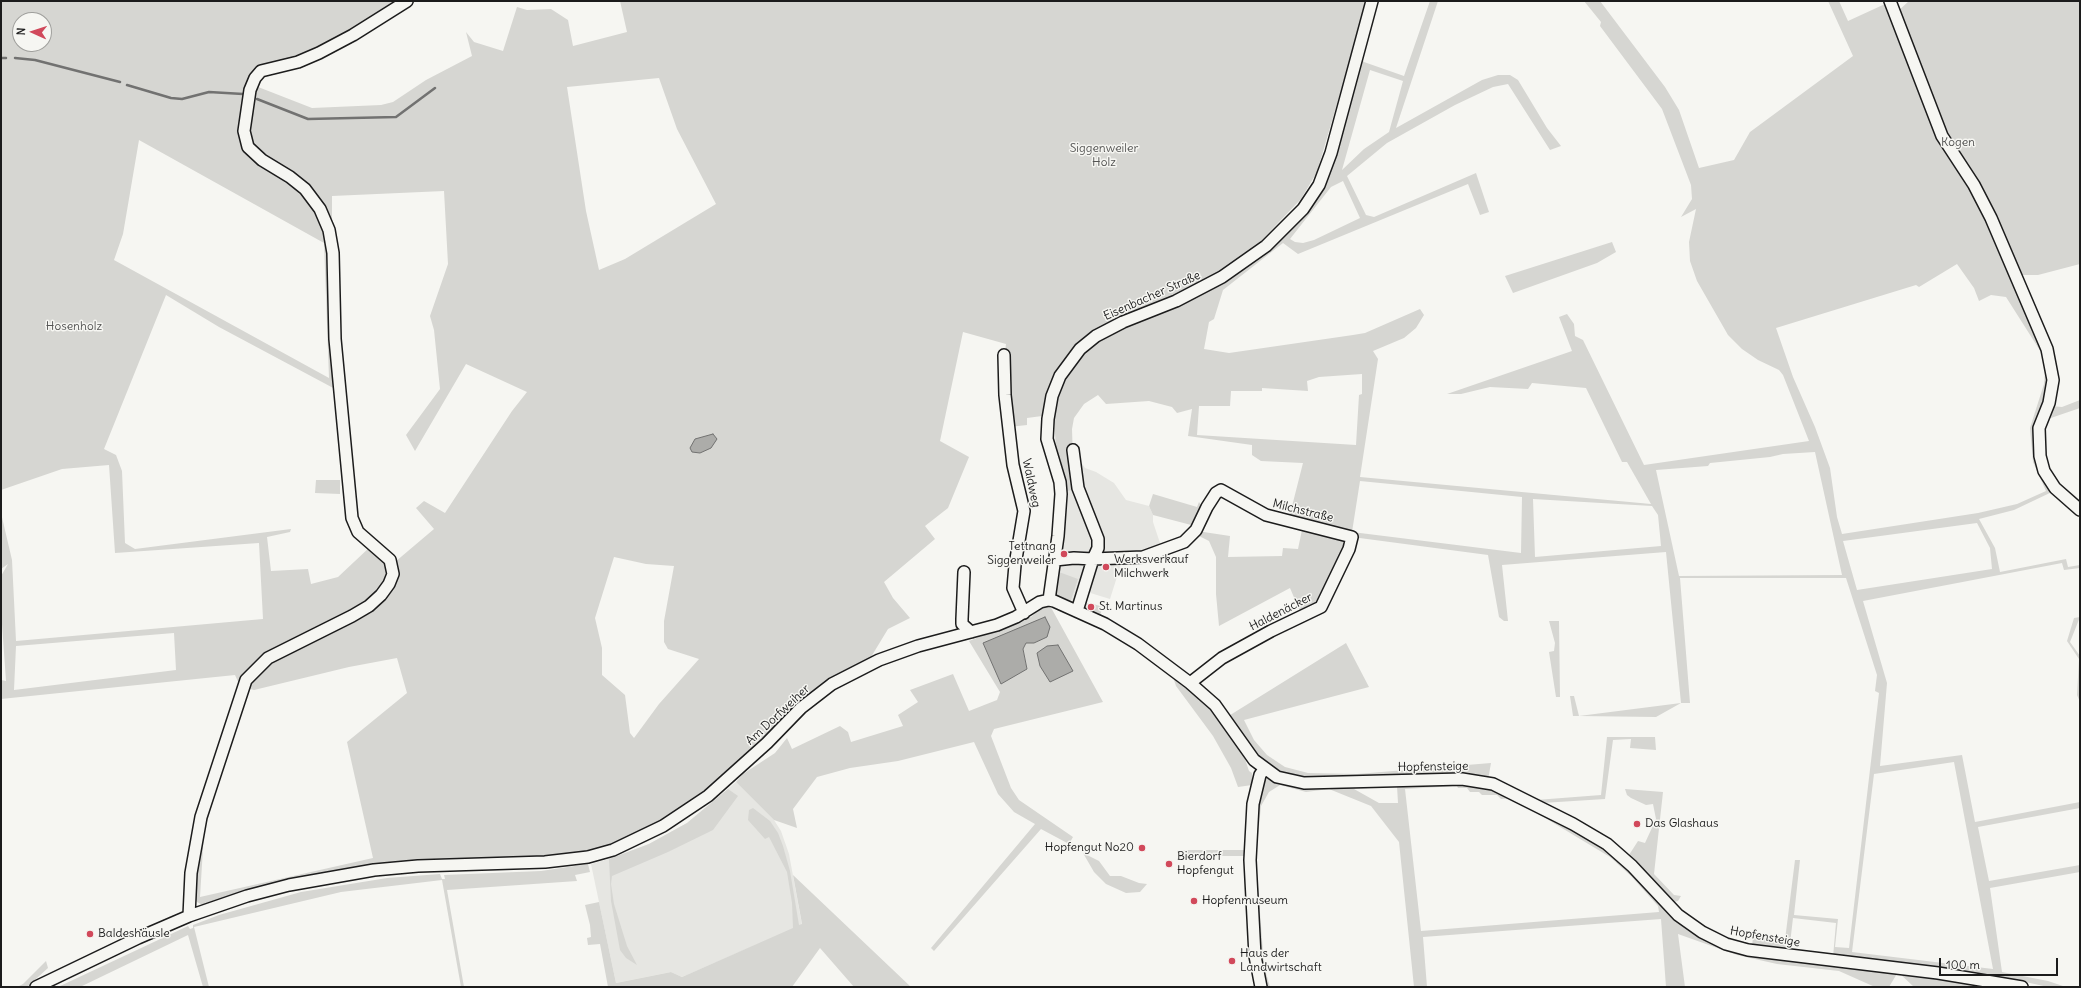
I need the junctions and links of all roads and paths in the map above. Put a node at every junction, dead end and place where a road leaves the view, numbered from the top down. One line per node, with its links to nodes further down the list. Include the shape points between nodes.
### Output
1 (407, 1): 17 (street, via 319,53 298,62 262,71 255,78 250,90 244,131 248,147 262,160 305,189 320,209 329,230 333,253 335,339 351,514 358,532 390,560 393,574 381,595 369,606 268,658 246,680 201,817 192,865)
2 (1372, 1): 9 (street, Eisenbacher Straße, via 1331,153 1319,185 1303,209 1266,246 1222,277 1189,295 1096,336 1080,348 1060,376 1052,396 1048,419 1049,447 1060,486)
3 (1890, 1): 6 (street, via 1942,136 1974,185 1991,218 2045,343 2053,380 2049,403 2039,428 2040,456 2044,471 2055,488)
4 (1004, 355): 13 (street, Waldweg, via 1005,395 1013,465 1024,511 1013,588)
5 (1073, 450): 8 (street, via 1078,488 1098,539)
6 (2080, 510)
7 (1352, 537): 8 (street, Milchstraße, via 1266,515 1221,490 1207,507 1196,530 1184,542 1143,557); 15 (street, Haldenäcker, via 1349,549 1321,607 1222,658)
8 (1094, 559): 9 (street); 12 (street)
9 (1055, 560): 11 (street, Eisenbacher Straße)
10 (964, 572): 14 (street, via 962,624)
11 (1048, 600): 12 (street, Hopfensteige); 13 (street, Am Dorfweiher, via 1040,602)
12 (1077, 611): 15 (street, Hopfensteige, via 1122,634)
13 (1024, 613): 14 (street, Am Dorfweiher)
14 (971, 632): 17 (street, Am Dorfweiher, via 900,652 832,684 801,708 767,743 690,810 613,850 588,857 545,862 418,866 350,873 270,890)
15 (1190, 683): 16 (street, Hopfensteige, via 1215,705 1254,760)
16 (1264, 769): 19 (street, via 1260,775 1253,804 1250,860 1255,956); 20 (street, Hopfensteige, via 1276,777 1304,783 1446,779 1476,780 1493,784 1567,820 1607,844 1632,866 1678,915 1718,941 1748,950)
17 (189, 916): 18 (street, Am Dorfweiher)
18 (36, 987)
19 (1261, 987)
20 (2022, 987)

